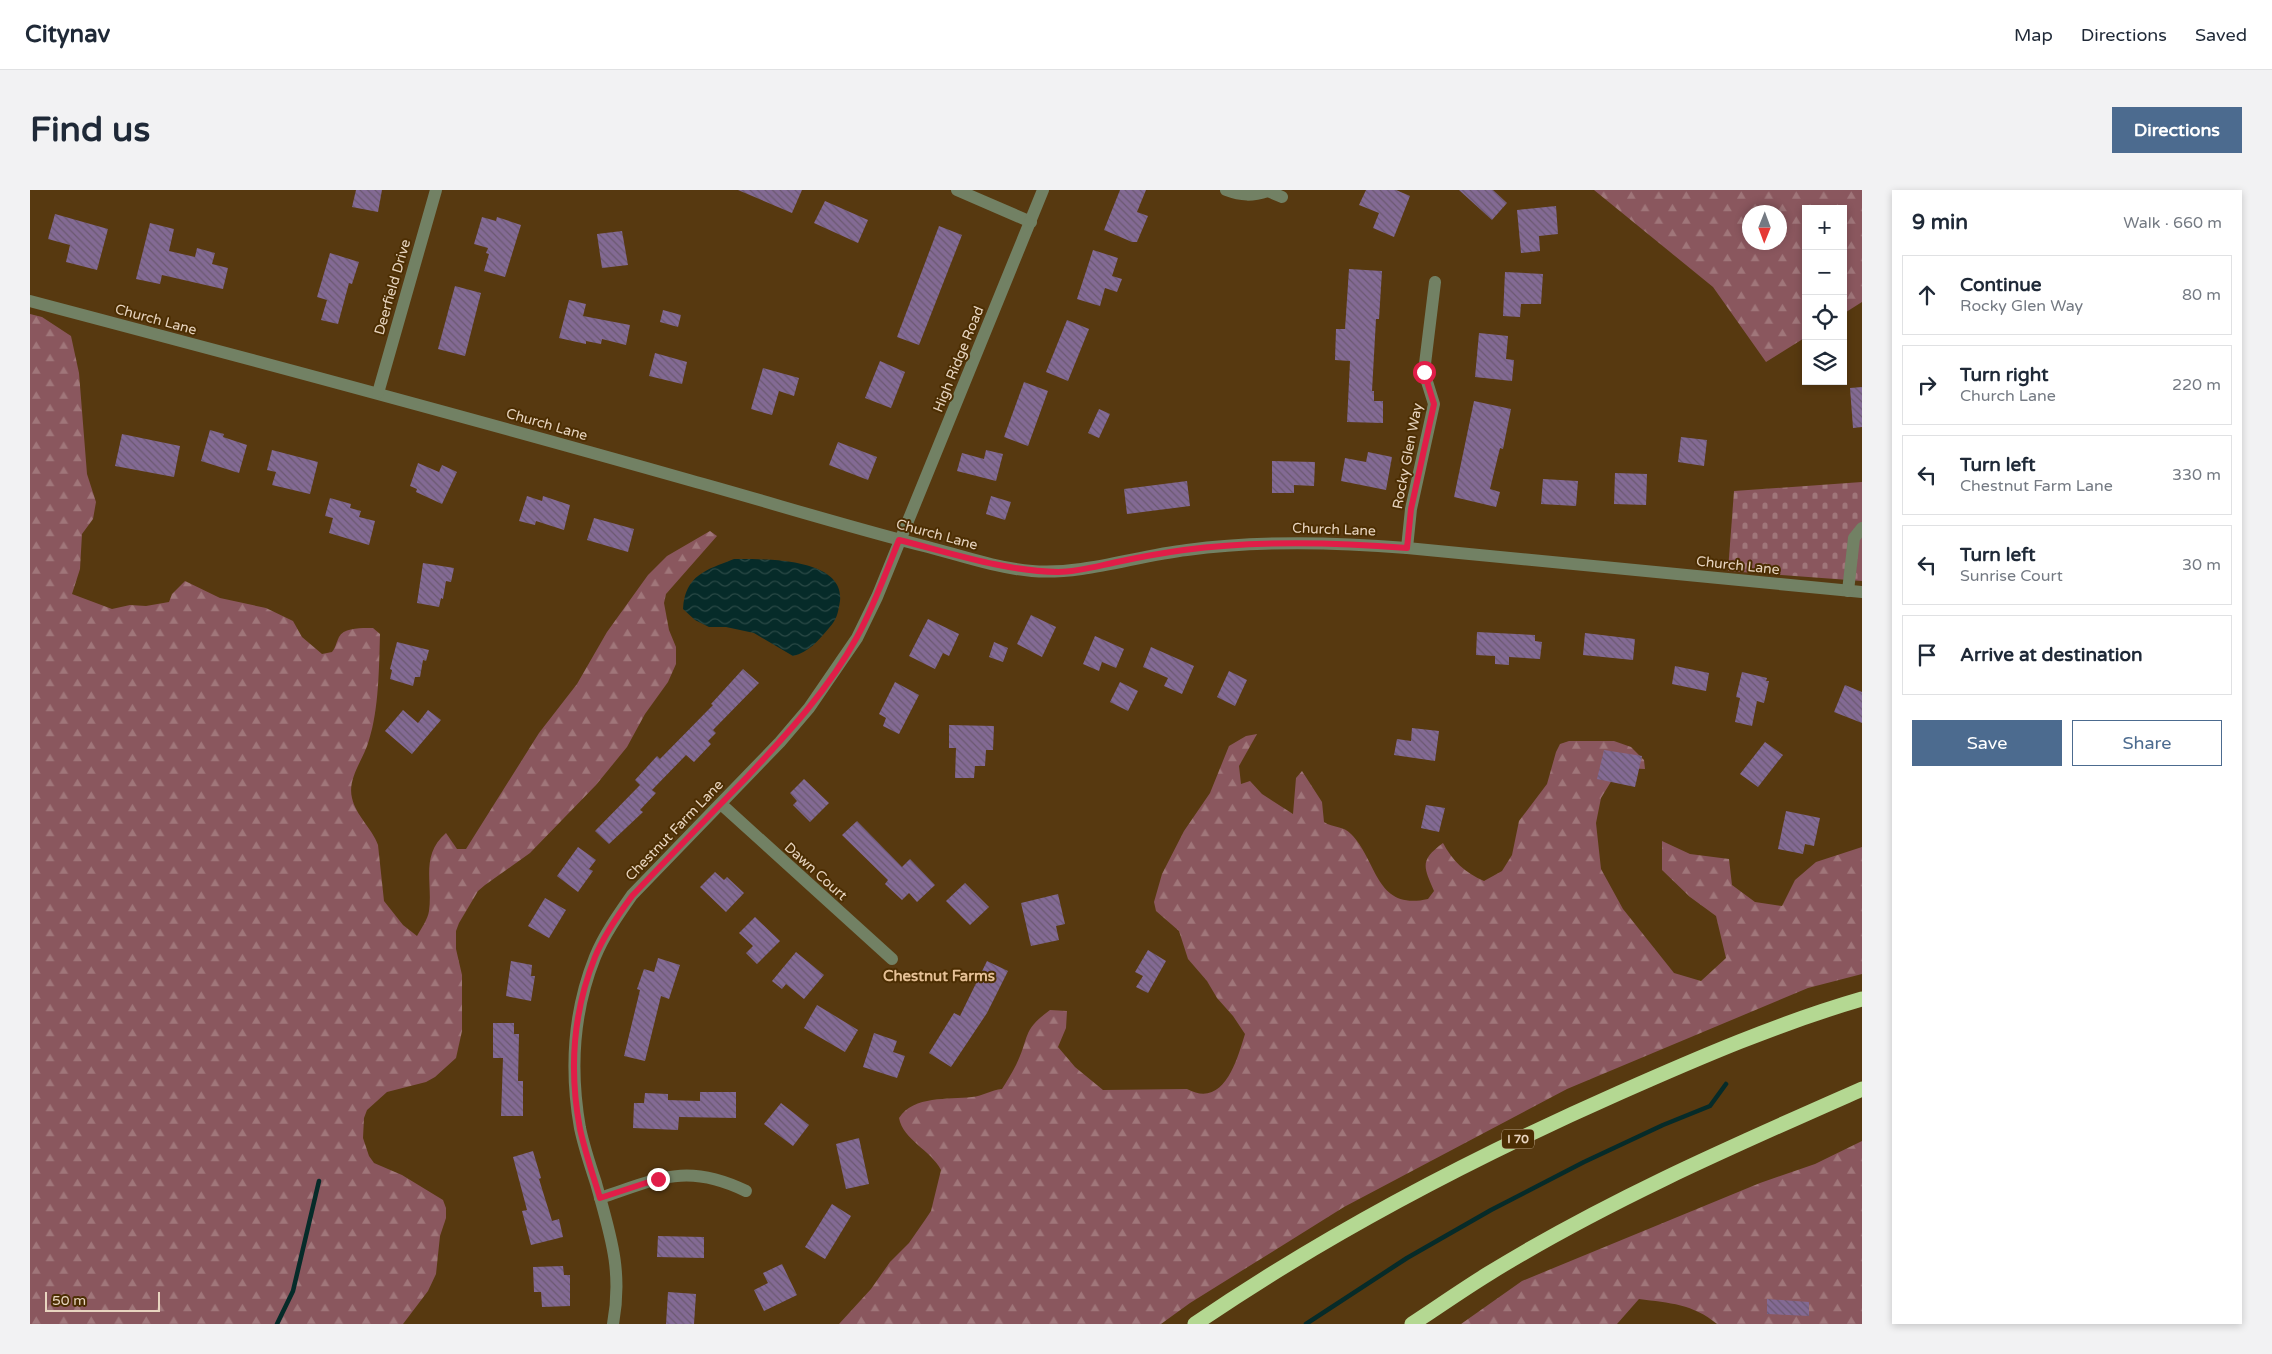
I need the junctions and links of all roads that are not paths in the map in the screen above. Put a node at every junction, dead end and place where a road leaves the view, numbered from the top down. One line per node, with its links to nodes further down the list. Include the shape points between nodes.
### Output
1 (436, 190): 9 (street, Deerfield Drive)
2 (957, 190): 6 (street)
3 (1044, 190): 6 (street, High Ridge Road)
4 (1226, 190): 5 (street, via 1252,196 1268,191)
5 (1282, 197)
6 (1030, 222): 11 (street, High Ridge Road)
7 (1435, 282): 12 (street, Rocky Glen Way, via 1424,372 1434,404 1412,501)
8 (30, 301): 9 (street, Church Lane)
9 (378, 393): 11 (street, Church Lane)
10 (1862, 528): 13 (street, via 1854,538)
11 (899, 540): 12 (street, Church Lane, via 993,564 1060,572 1141,556 1227,545 1298,542); 15 (street, Chestnut Farm Lane, via 861,630 834,675 780,742)
12 (1407, 548): 13 (street, Church Lane)
13 (1848, 591): 14 (street, Church Lane)
14 (1862, 592)
15 (721, 804): 16 (street, Dawn Court); 20 (street, Chestnut Farm Lane, via 632,896 595,956 583,994 576,1028 575,1095)
16 (892, 959)
17 (1862, 999): 22 (highway, I 70, via 1653,1078 1445,1174 1243,1291)
18 (1862, 1089): 23 (highway, via 1681,1171 1579,1223 1489,1274)
19 (746, 1191): 20 (street, via 723,1180 681,1174)
20 (600, 1198): 21 (street, Chestnut Farm Lane, via 616,1263 618,1291)
21 (613, 1324)
22 (1195, 1324)
23 (1412, 1324)

